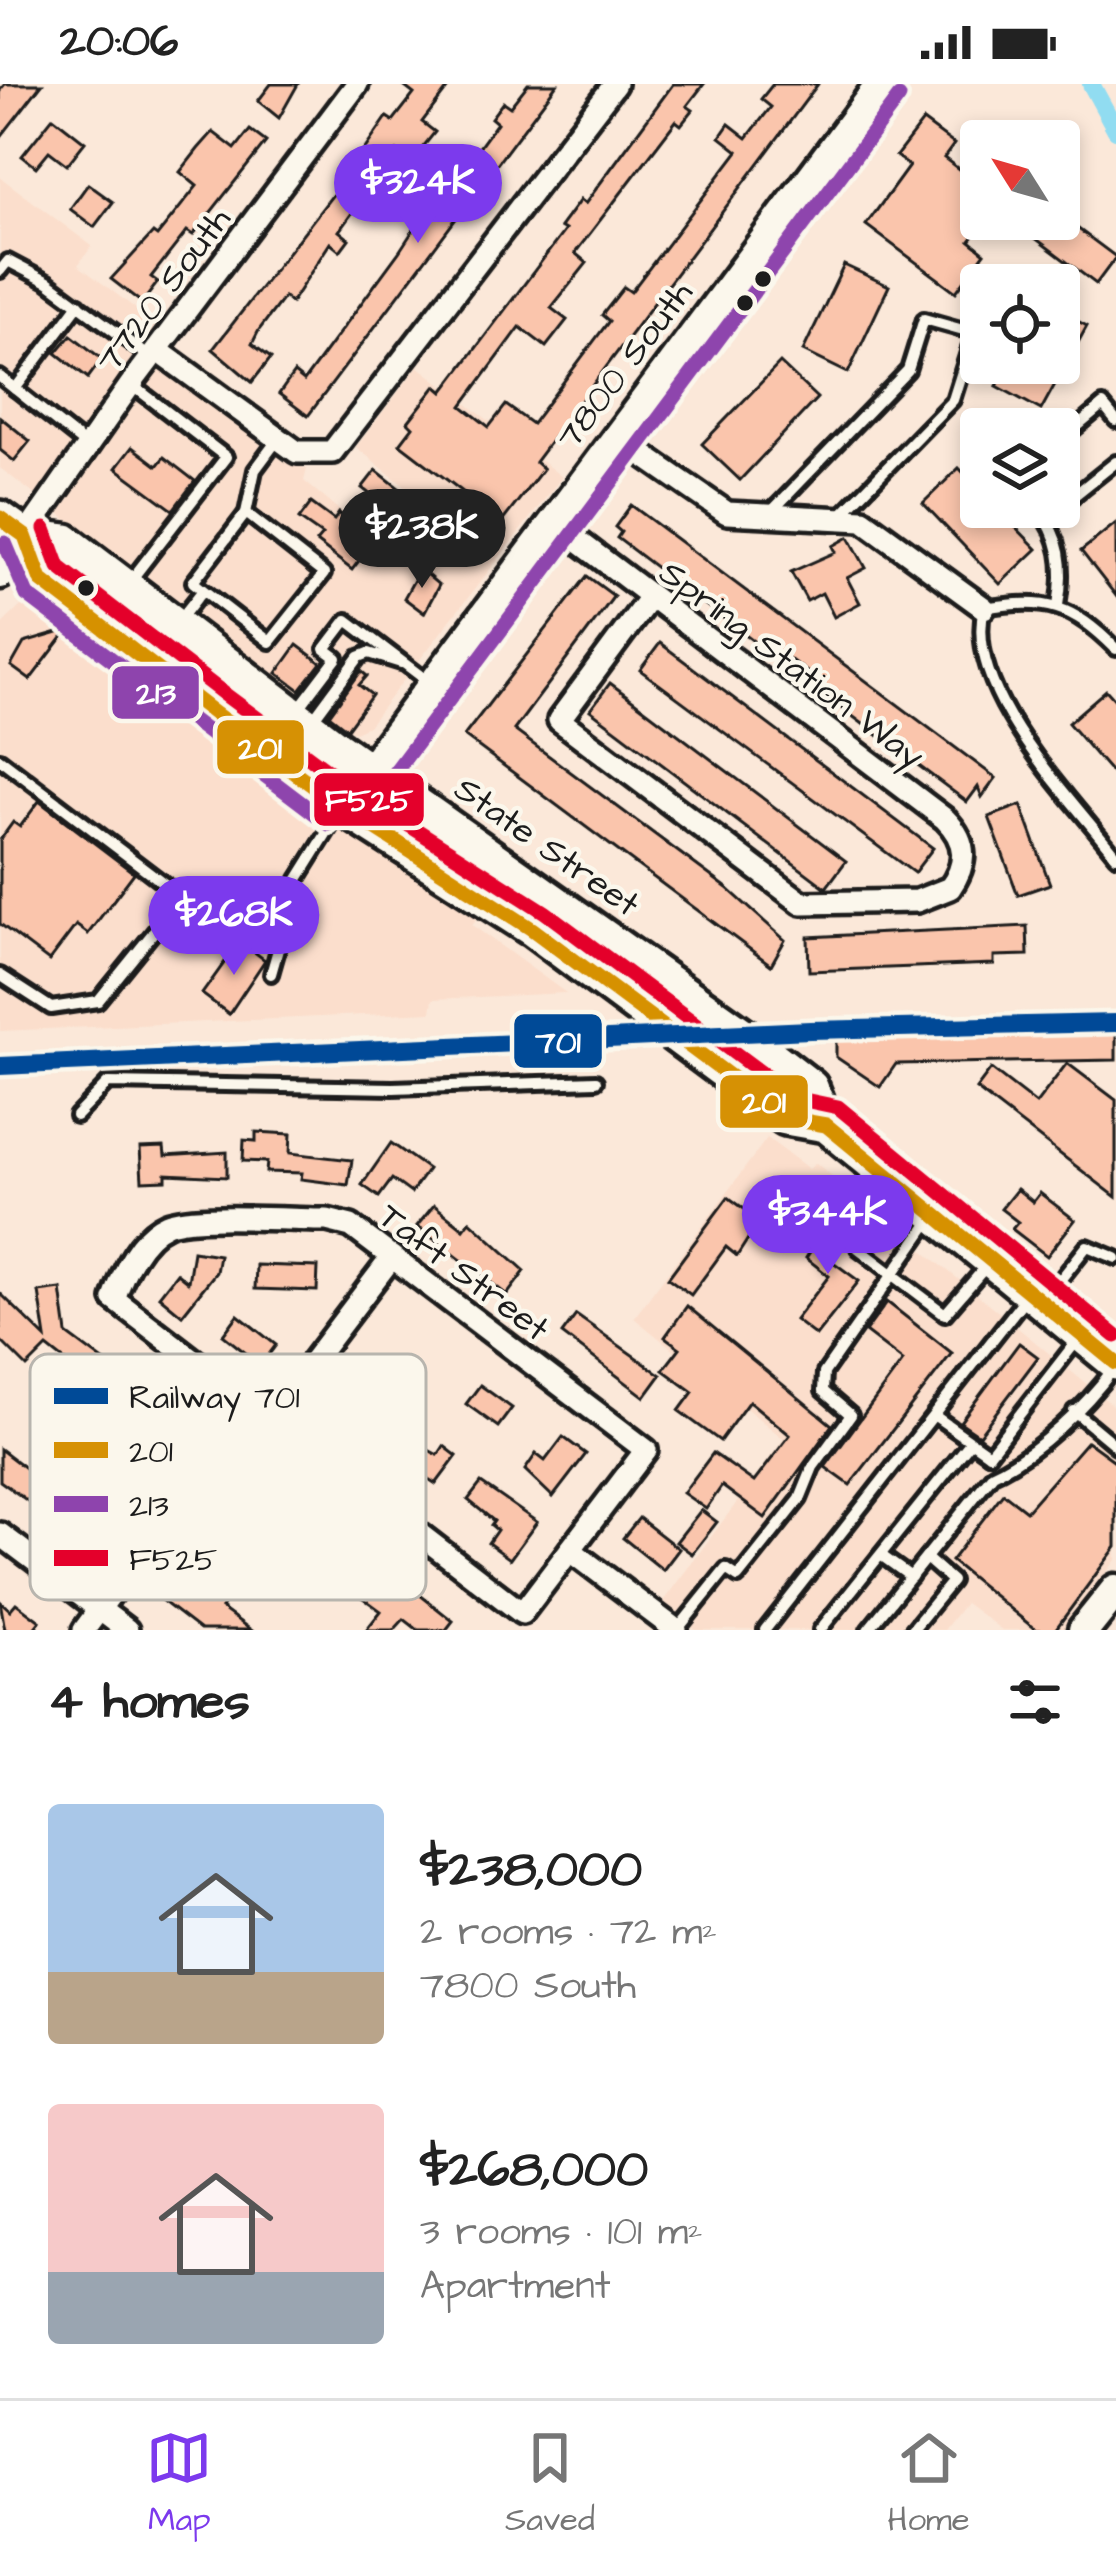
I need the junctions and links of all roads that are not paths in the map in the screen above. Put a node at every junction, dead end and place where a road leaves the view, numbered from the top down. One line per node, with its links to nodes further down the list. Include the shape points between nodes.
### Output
1 (357, 84): 6 (street, 7720 South)
2 (615, 84): 13 (street, via 350,434 320,455)
3 (882, 84): 12 (main road, 7800 South)
4 (0, 271): 5 (lane, via 8,261)
5 (79, 304): 6 (lane); 9 (lane)
6 (154, 354): 8 (street, 7720 South); 13 (street)
7 (0, 377): 9 (lane)
8 (131, 384): 14 (street, 7720 South); 24 (lane, via 226,457)
9 (15, 389): 14 (lane)
10 (1116, 422): 11 (lane, via 1103,405)
11 (1080, 424)
12 (617, 437): 19 (street, via 727,513); 20 (main road, 7800 South)
13 (278, 439): 17 (lane, via 255,470)
14 (87, 446): 21 (street, 7720 South)
15 (1116, 462): 16 (lane)
16 (1080, 491)
17 (246, 513): 25 (lane, via 193,582); 25 (lane, via 324,574 270,642)
18 (842, 515): 19 (street); 19 (lane, via 953,400 974,333 923,320 908,370); 28 (street, via 877,529)
19 (766, 516)
20 (553, 522): 26 (street, Spring Station Way); 32 (main road, 7800 South)
21 (12, 527): 23 (main road); 24 (main road, State Street, via 67,541); 36 (main road, State Street, via 41,580)
22 (1053, 528): 27 (lane, via 1063,578)
23 (0, 573)
24 (126, 587): 29 (main road, State Street)
25 (202, 590): 29 (lane)
26 (650, 596): 26 (street, Spring Station Way, via 559,720 802,902 917,901 950,888 960,874 962,843 945,819)
27 (1058, 605): 28 (lane); 30 (lane, via 1083,616)
28 (984, 608): 37 (lane, via 980,645 1008,714)
29 (176, 625): 33 (main road, State Street)
30 (1116, 649)
31 (404, 664): 32 (lane); 33 (lane, via 359,657); 33 (lane, via 347,620 325,649 337,658)
32 (431, 684): 35 (main road, 7800 South)
33 (302, 720): 35 (main road, State Street)
34 (2, 766): 39 (lane, via 182,897 98,1001 51,1008)
35 (368, 768): 36 (main road, 7800 South); 42 (main road, State Street, via 811,1087)
36 (342, 807): 38 (lane, via 298,879); 42 (main road, State Street, via 532,929 786,1118)
37 (1116, 856)
38 (272, 974)
39 (0, 975)
40 (596, 1081): 41 (lane, via 393,1088 107,1083)
41 (76, 1116)
42 (826, 1125): 43 (main road, State Street)
43 (936, 1214): 47 (main road, State Street); 48 (lane)
44 (858, 1248): 48 (lane)
45 (392, 1257): 51 (street, Taft Street, via 339,1222 174,1221 124,1270 114,1299); 52 (street); 62 (street, Taft Street, via 646,1450)
46 (1116, 1258): 49 (lane, via 1087,1246)
47 (991, 1261): 48 (lane, via 945,1314); 49 (main road, State Street)
48 (892, 1274): 74 (lane, via 824,1373 823,1391 851,1415 739,1577 726,1569)
49 (1035, 1298): 50 (main road, State Street); 55 (lane)
50 (1081, 1335): 53 (main road, State Street); 58 (lane)
51 (184, 1354)
52 (317, 1354)
53 (1116, 1364): 54 (lane)
54 (1074, 1411): 57 (lane); 59 (lane)
55 (934, 1416): 56 (lane); 75 (lane)
56 (969, 1444): 58 (lane); 63 (lane)
57 (1116, 1446)
58 (989, 1454): 59 (lane)
59 (993, 1474): 65 (lane)
60 (0, 1534): 64 (street)
61 (426, 1540): 62 (street, via 522,1613)
62 (570, 1550): 74 (street)
63 (882, 1556): 66 (lane); 76 (lane)
64 (30, 1557)
65 (926, 1558): 66 (lane); 78 (lane, via 952,1581)
66 (911, 1577): 77 (lane)
67 (1116, 1590): 71 (main road)
68 (87, 1600): 70 (street)
69 (106, 1600): 70 (street)
70 (99, 1609): 72 (street); 73 (street)
71 (1096, 1625)
72 (83, 1630)
73 (127, 1630)
74 (676, 1630)
75 (765, 1630)
76 (820, 1630)
77 (868, 1630)
78 (912, 1630)

